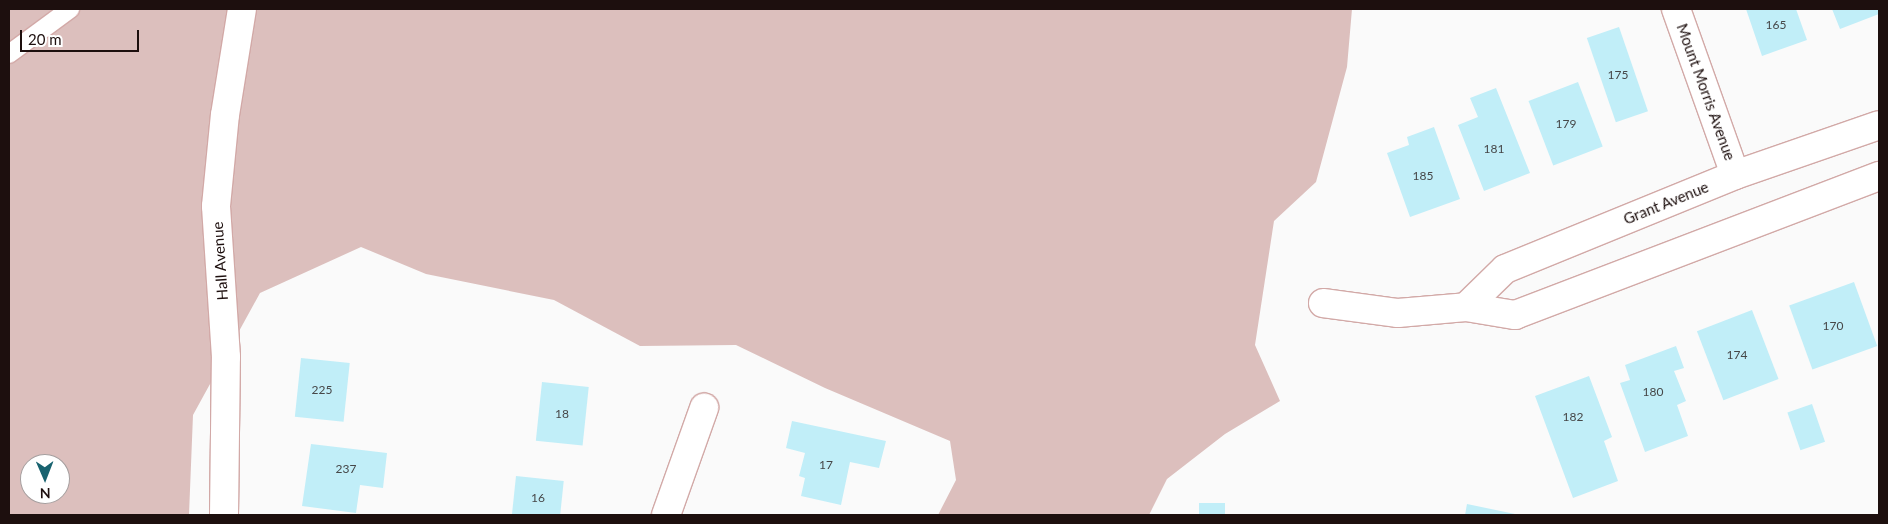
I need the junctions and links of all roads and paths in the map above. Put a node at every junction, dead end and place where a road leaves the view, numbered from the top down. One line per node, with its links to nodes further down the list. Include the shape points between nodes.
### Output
1 (70, 9): 4 (lane)
2 (242, 9): 11 (street, Hall Avenue, via 225,116 216,206 226,358)
3 (1676, 9): 6 (street, Mount Morris Avenue)
4 (9, 54)
5 (1879, 124): 6 (street, Grant Avenue)
6 (1735, 175): 9 (street, Grant Avenue, via 1505,269)
7 (1879, 176): 9 (street, via 1516,315)
8 (1322, 303): 9 (street, via 1398,313)
9 (1466, 307)
10 (704, 408): 12 (street)
11 (224, 515)
12 (666, 515)

